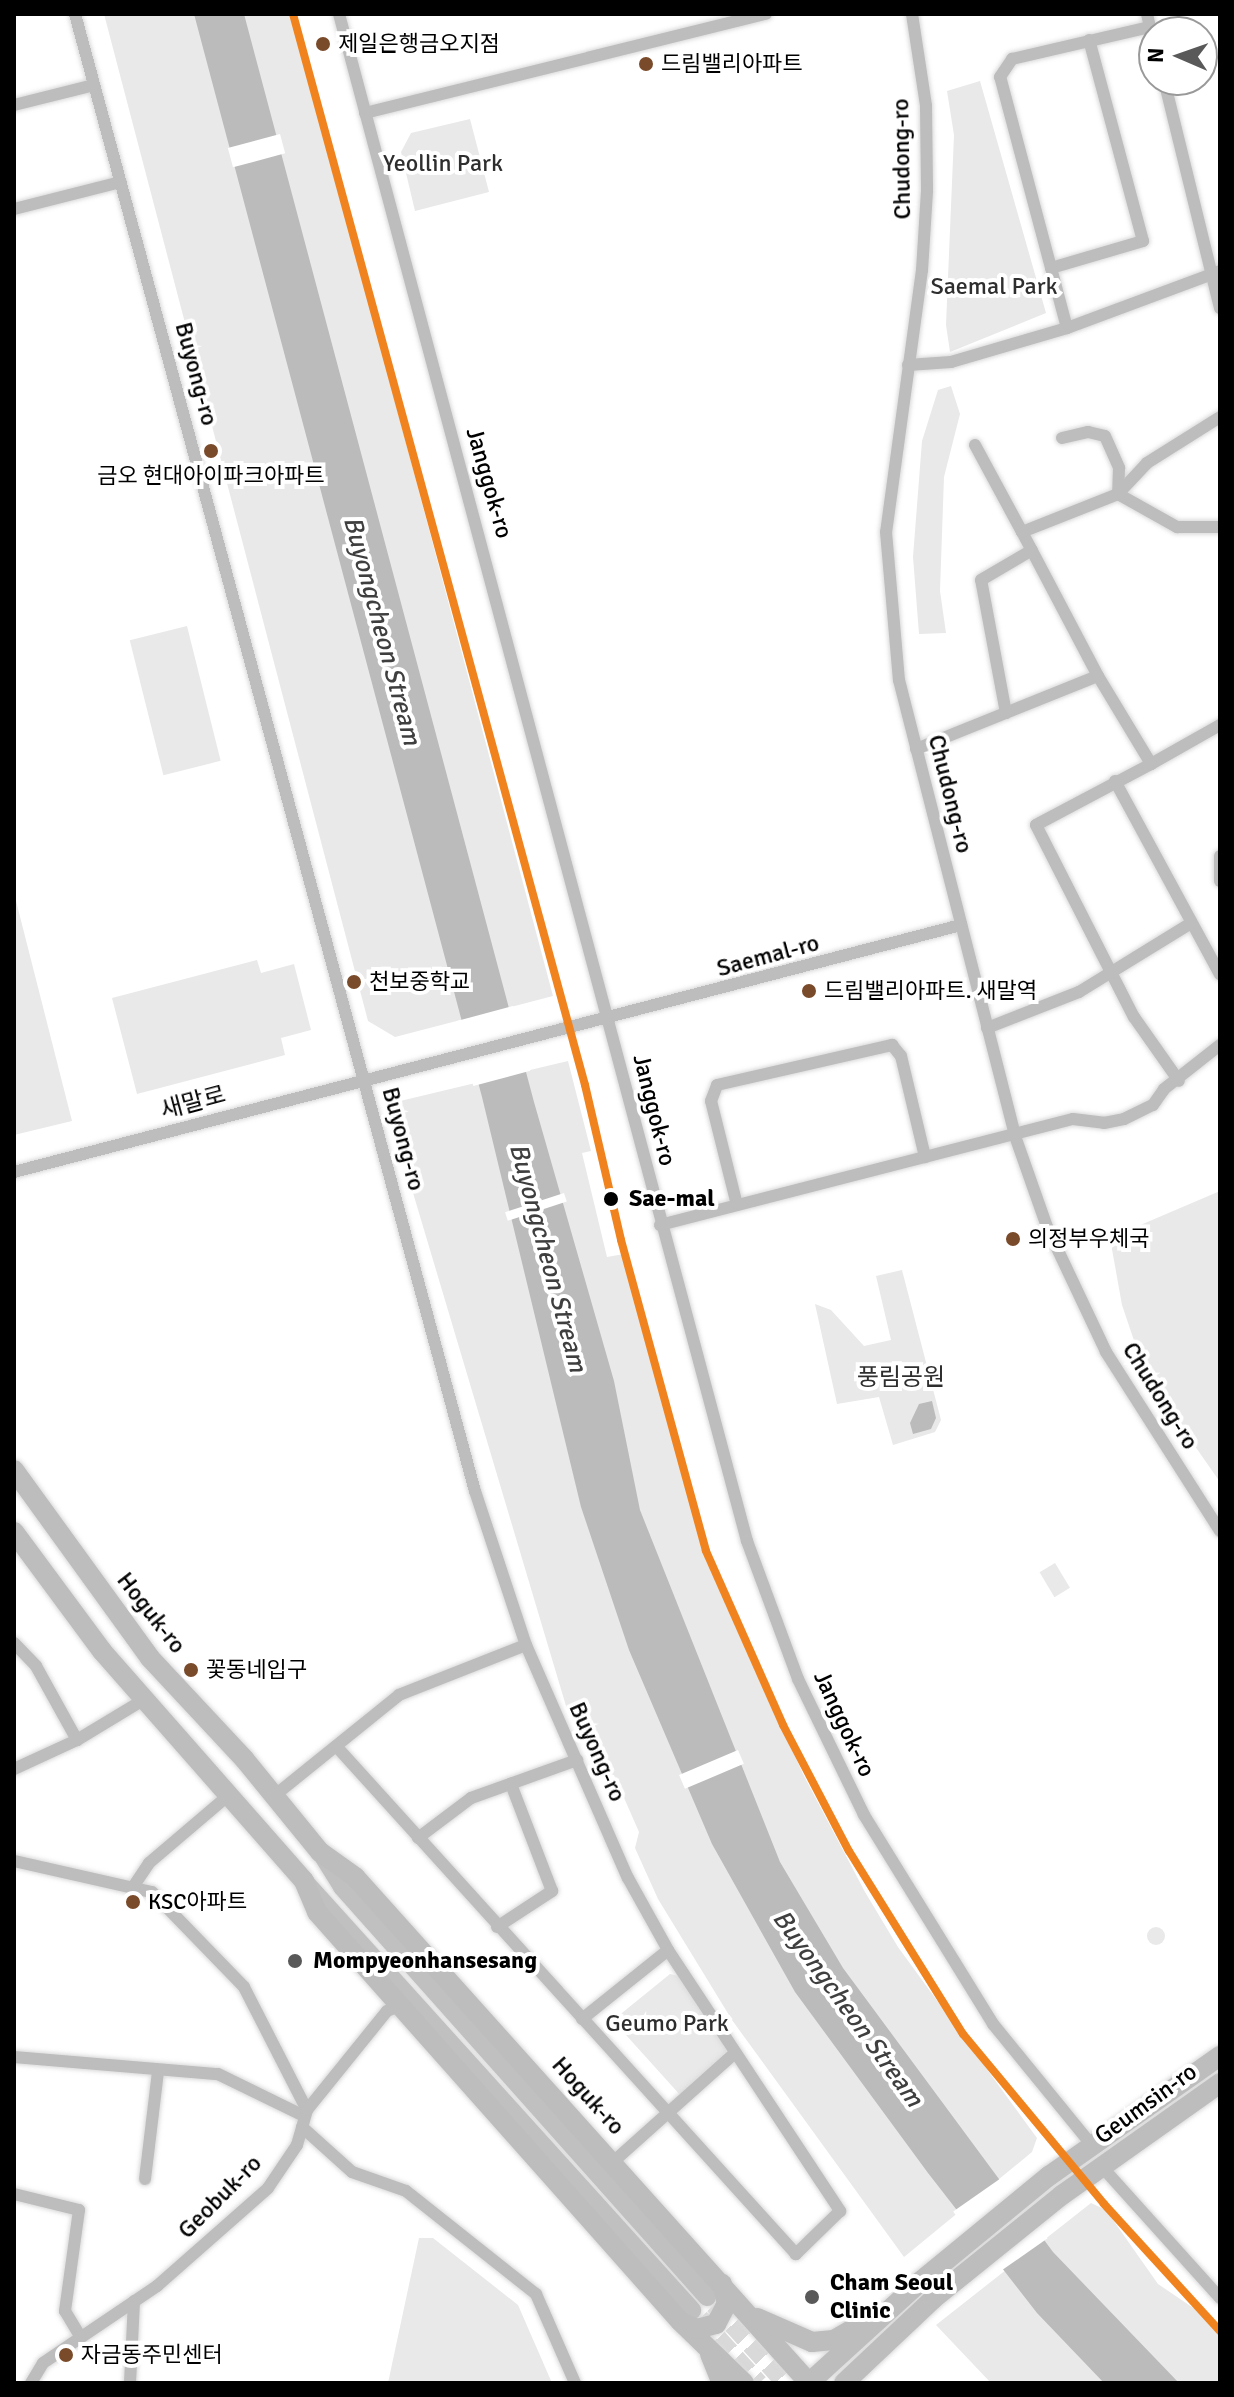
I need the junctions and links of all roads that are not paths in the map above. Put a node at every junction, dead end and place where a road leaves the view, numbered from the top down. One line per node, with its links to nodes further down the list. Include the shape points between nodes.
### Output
1 (75, 14): 8 (street, Buyong-ro)
2 (339, 14): 11 (street, Janggok-ro)
3 (766, 14): 5 (street)
4 (912, 14): 18 (street, Chudong-ro, via 926,106 927,191)
5 (737, 17): 11 (street)
6 (1138, 23): 7 (street)
7 (1089, 40): 14 (street, via 1012,59 1000,77); 14 (street, via 1143,241)
8 (94, 85): 10 (street); 12 (street, Buyong-ro)
9 (1168, 96): 15 (street)
10 (14, 105)
11 (365, 113): 38 (street, Janggok-ro)
12 (121, 182): 13 (street); 42 (street, Buyong-ro)
13 (14, 209)
14 (1051, 268): 17 (street)
15 (1217, 272): 16 (street); 17 (street)
16 (1220, 308)
17 (1067, 328): 18 (street, via 951,362)
18 (908, 365): 29 (street, Chudong-ro, via 886,532 899,680)
19 (1220, 417): 22 (street, via 1147,463)
20 (1062, 438): 22 (street, via 1088,432 1105,436 1119,468)
21 (975, 445): 24 (street)
22 (1118, 494): 23 (street, via 1177,527); 24 (street)
23 (1220, 527)
24 (1022, 532): 25 (street)
25 (1032, 550): 26 (street); 27 (street, via 981,580)
26 (1098, 676): 27 (street); 30 (street)
27 (1006, 713): 29 (street)
28 (1220, 725): 30 (street)
29 (916, 749): 35 (street, Chudong-ro)
30 (1151, 764): 31 (street)
31 (1115, 781): 34 (street); 36 (street, via 1036,825)
32 (1220, 856): 33 (street)
33 (1220, 881)
34 (1191, 923): 36 (street); 37 (street)
35 (961, 925): 38 (street, Saemal-ro); 39 (street, Chudong-ro)
36 (1113, 969): 39 (street, via 1023,1018); 43 (street, via 1134,1017)
37 (1220, 974)
38 (611, 1021): 41 (street, Saemal-ro); 48 (street, Janggok-ro)
39 (987, 1028): 44 (street, Chudong-ro)
40 (1220, 1045): 43 (street)
41 (383, 1077): 42 (street, 새말로)
42 (365, 1081): 46 (street, 새말로); 53 (street, Buyong-ro, via 475,1491)
43 (1179, 1081): 44 (street, via 1164,1089 1153,1105 1124,1119 1073,1119)
44 (1015, 1136): 45 (street); 50 (street, Chudong-ro, via 1047,1227 1088,1318 1142,1413)
45 (925, 1157): 47 (street); 47 (street, via 901,1056 892,1045 717,1085 711,1101)
46 (14, 1172)
47 (737, 1205): 48 (street)
48 (660, 1225): 78 (street, Janggok-ro, via 747,1541 830,1753 993,2024)
49 (14, 1470): 61 (main road, Hoguk-ro, via 150,1658)
50 (1220, 1531)
51 (14, 1532): 54 (main road)
52 (14, 1643): 55 (street, via 36,1666)
53 (526, 1645): 56 (street, via 399,1695); 57 (street, Buyong-ro)
54 (145, 1699): 55 (street); 60 (main road)
55 (77, 1740): 58 (street)
56 (336, 1746): 61 (street); 62 (street)
57 (577, 1760): 59 (street); 68 (street, Buyong-ro, via 628,1878)
58 (14, 1769)
59 (511, 1784): 62 (street, via 471,1798); 67 (street, via 552,1891)
60 (230, 1794): 65 (main road); 66 (street, via 149,1863)
61 (274, 1796): 63 (main road, Hoguk-ro)
62 (418, 1838): 67 (street)
63 (320, 1852): 79 (main road, Hoguk-ro, via 355,1877); 83 (street, Hoguk-ro, via 342,1887)
64 (14, 1861): 66 (street)
65 (304, 1881): 69 (main road, via 317,1912); 88 (street)
66 (133, 1887): 77 (street, via 152,1892 169,1906 244,1987)
67 (497, 1927): 70 (street)
68 (668, 1950): 70 (street); 71 (street, Buyong-ro)
69 (399, 2006): 77 (street, Geobuk-ro, via 387,2011); 88 (main road)
70 (582, 2019): 76 (street)
71 (734, 2054): 76 (street); 76 (street, Buyong-ro, via 840,2211 796,2254)
72 (1220, 2056): 78 (main road, Geumsin-ro)
73 (14, 2057): 74 (street)
74 (158, 2071): 77 (street, via 218,2074); 81 (street)
75 (1220, 2083): 80 (main road, Geumsin-ro)
76 (667, 2114): 79 (street)
77 (304, 2118): 85 (street, Geobuk-ro, via 297,2145 268,2188 212,2241); 92 (street, via 352,2172 406,2191 536,2294)
78 (1091, 2144): 86 (main road, Geumsin-ro)
79 (613, 2162): 83 (main road, Hoguk-ro)
80 (1103, 2168): 84 (street); 96 (main road, Geumsin-ro, via 933,2299)
81 (145, 2179)
82 (14, 2194): 89 (street, via 79,2210 65,2311)
83 (714, 2290): 87 (main road, Hoguk-ro); 88 (main road, via 727,2303 716,2324 696,2329)
84 (1220, 2298)
85 (134, 2301): 89 (street, Geobuk-ro); 91 (street)
86 (897, 2302): 87 (main road, via 843,2337 822,2342 803,2341); 95 (main road)
87 (750, 2315): 95 (main road, Hoguk-ro)
88 (689, 2322): 93 (main road); 94 (main road)
89 (80, 2336): 90 (street, Geobuk-ro, via 43,2363)
90 (31, 2383)
91 (130, 2383)
92 (575, 2383)
93 (722, 2383)
94 (744, 2383)
95 (809, 2383)
96 (844, 2383)

